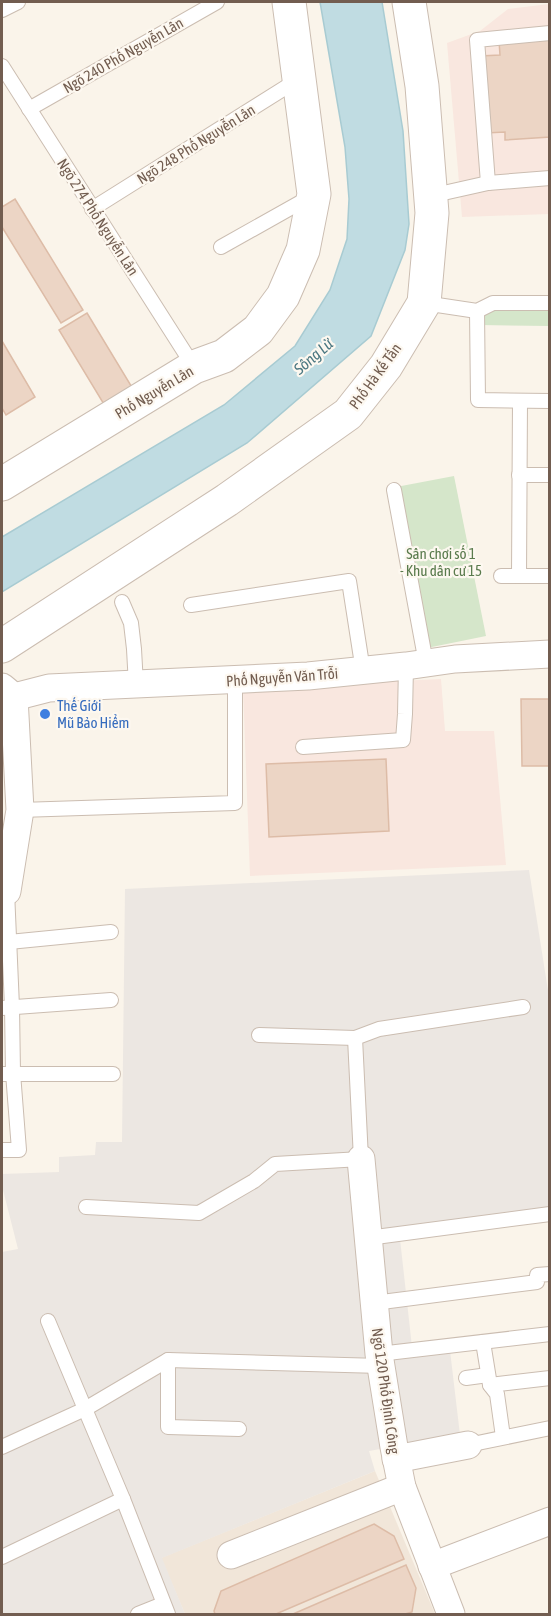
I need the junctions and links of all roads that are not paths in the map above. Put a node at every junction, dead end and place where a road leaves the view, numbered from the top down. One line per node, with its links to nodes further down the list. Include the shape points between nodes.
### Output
1 (18, 2): 5 (lane)
2 (217, 2): 9 (lane, Ngõ 240 Phố Nguyễn Lân)
3 (289, 2): 8 (street, Phố Nguyễn Lân)
4 (409, 2): 13 (street, Phố Hà Kế Tấn, via 422,86)
5 (2, 10)
6 (549, 33): 11 (lane, via 477,40)
7 (2, 66): 9 (lane, Ngõ 274 Phố Nguyễn Lân)
8 (299, 80): 12 (street, Phố Nguyễn Lân); 14 (lane, Ngõ 248 Phố Nguyễn Lân)
9 (29, 109): 14 (lane, Ngõ 274 Phố Nguyễn Lân)
10 (549, 178): 11 (lane)
11 (488, 183): 13 (lane)
12 (314, 194): 15 (lane); 19 (street, Phố Nguyễn Lân, via 303,250 284,296 258,330 224,356)
13 (430, 196): 16 (street, Phố Hà Kế Tấn)
14 (92, 209): 19 (lane, Ngõ 274 Phố Nguyễn Lân)
15 (221, 247)
16 (424, 303): 18 (lane); 31 (street, Phố Hà Kế Tấn, via 386,366 348,414 227,501)
17 (549, 303): 18 (lane, via 493,303)
18 (477, 311): 20 (lane, via 478,400)
19 (194, 367): 24 (street, Phố Nguyễn Lân)
20 (520, 401): 21 (lane); 22 (lane)
21 (549, 401)
22 (519, 475): 23 (lane); 27 (lane)
23 (549, 475)
24 (2, 484)
25 (394, 490): 33 (lane)
26 (501, 576): 27 (lane)
27 (519, 576): 28 (lane)
28 (549, 576)
29 (122, 602): 36 (lane, via 131,624)
30 (191, 605): 34 (lane, via 349,581)
31 (2, 646)
32 (549, 654): 33 (street, Phố Nguyễn Văn Trỗi)
33 (416, 665): 34 (street, Phố Nguyễn Văn Trỗi); 38 (lane, via 403,740)
34 (363, 671): 35 (street, Phố Nguyễn Văn Trỗi)
35 (236, 680): 36 (street, Phố Nguyễn Văn Trỗi); 39 (lane, via 235,802)
36 (136, 685): 37 (street, Phố Nguyễn Văn Trỗi)
37 (8, 692): 39 (street, Phố Nguyễn Văn Trỗi)
38 (303, 747)
39 (20, 810): 40 (street, Phố Nguyễn Văn Trỗi)
40 (4, 892): 42 (lane)
41 (111, 932): 42 (lane)
42 (9, 942): 44 (lane)
43 (111, 1000): 44 (lane)
44 (7, 1007): 48 (lane)
45 (523, 1007): 47 (lane, via 379,1029)
46 (259, 1035): 47 (lane)
47 (355, 1038): 51 (lane)
48 (7, 1073): 49 (lane); 50 (lane, via 19,1150)
49 (113, 1074)
50 (2, 1150)
51 (360, 1159): 52 (lane, via 275,1164 199,1213); 54 (street, Ngõ 120 Phố Định Công)
52 (86, 1207)
53 (549, 1214): 54 (lane)
54 (368, 1238): 56 (street, Ngõ 120 Phố Định Công)
55 (549, 1274): 56 (lane, via 537,1275 537,1282)
56 (374, 1304): 61 (street, Ngõ 120 Phố Định Công)
57 (48, 1321): 65 (lane)
58 (549, 1334): 59 (lane)
59 (483, 1342): 61 (lane); 64 (lane)
60 (168, 1360): 61 (lane); 65 (lane); 67 (lane, via 168,1427)
61 (380, 1360): 71 (street, Ngõ 120 Phố Định Công)
62 (466, 1378): 64 (lane)
63 (549, 1378): 64 (lane)
64 (489, 1380): 68 (lane, via 497,1394)
65 (85, 1409): 70 (lane); 73 (lane)
66 (549, 1428): 68 (lane)
67 (239, 1429)
68 (503, 1437): 69 (lane)
69 (468, 1445): 71 (street)
70 (2, 1447)
71 (396, 1459): 72 (street, Ngõ 120 Phố Định Công)
72 (402, 1487): 75 (street); 77 (street, Ngõ 120 Phố Định Công)
73 (123, 1499): 76 (lane); 78 (lane)
74 (549, 1521): 77 (street)
75 (231, 1555)
76 (2, 1557)
77 (432, 1566): 80 (street, Ngõ 120 Phố Định Công)
78 (165, 1609): 79 (lane)
79 (138, 1614)
80 (451, 1614)

